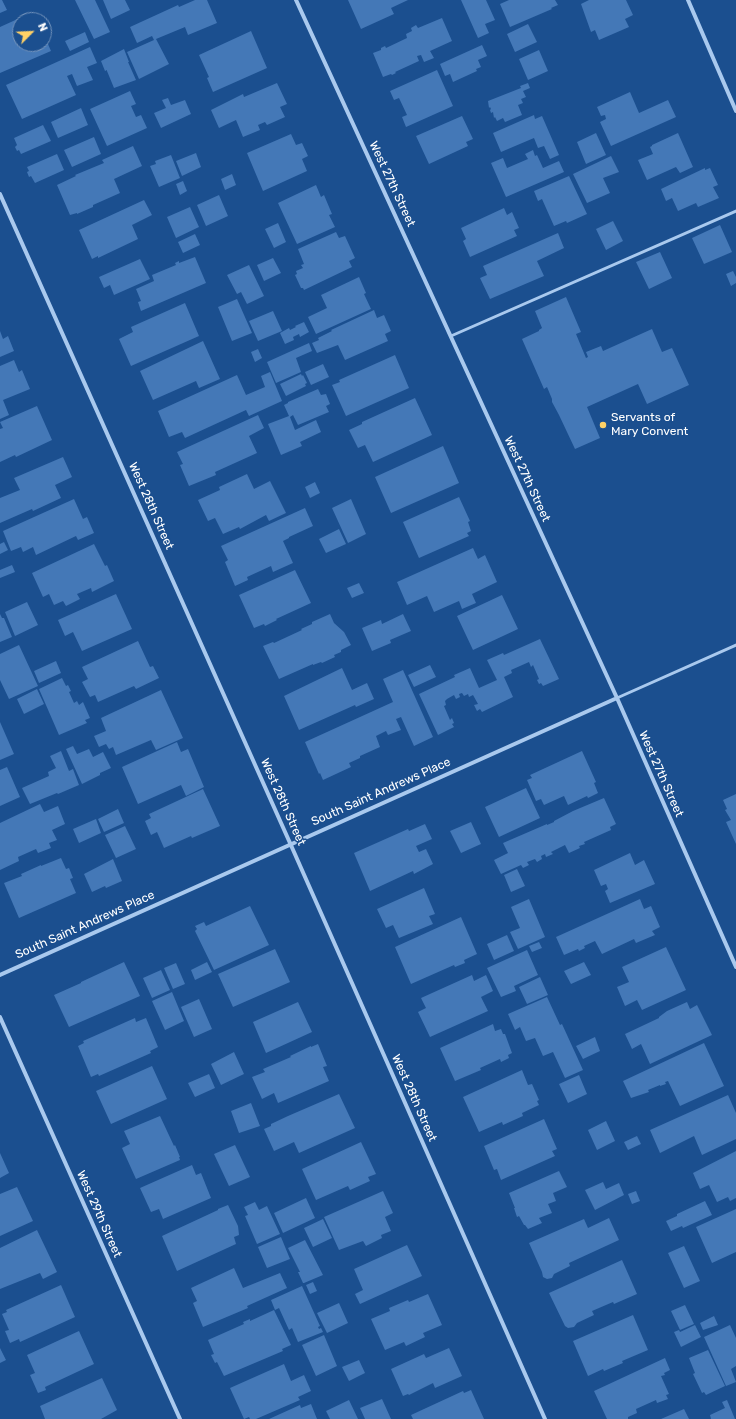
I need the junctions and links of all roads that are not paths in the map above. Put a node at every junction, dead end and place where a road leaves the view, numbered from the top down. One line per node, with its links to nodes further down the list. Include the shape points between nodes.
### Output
1 (296, 0): 6 (street, West 27th Street)
2 (688, 0): 3 (street)
3 (736, 111)
4 (0, 194): 9 (street, West 28th Street)
5 (736, 211): 6 (lane)
6 (451, 336): 8 (street, West 27th Street)
7 (736, 645): 8 (lane)
8 (617, 698): 9 (street, South Saint Andrews Place); 10 (street, West 27th Street)
9 (290, 843): 11 (street, South Saint Andrews Place); 14 (street, West 28th Street)
10 (736, 967)
11 (0, 975)
12 (0, 1017): 13 (street, West 29th Street)
13 (180, 1419)
14 (545, 1419)

